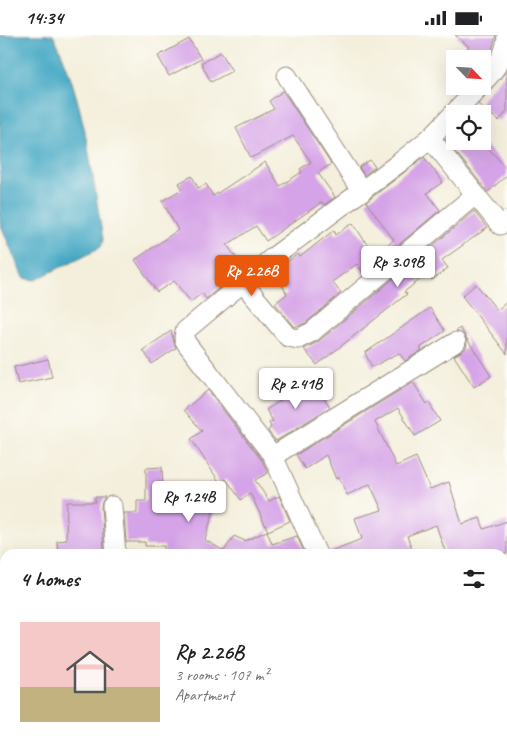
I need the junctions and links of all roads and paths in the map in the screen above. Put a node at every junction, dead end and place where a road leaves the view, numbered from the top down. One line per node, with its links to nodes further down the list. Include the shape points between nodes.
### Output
1 (507, 35): 2 (street, via 507,44)
2 (491, 75)
3 (287, 76): 6 (street)
4 (471, 95): 5 (street)
5 (430, 138): 6 (street); 7 (street)
6 (362, 192): 9 (street)
7 (475, 195): 8 (street); 9 (street, via 312,332 298,339 288,337)
8 (505, 228)
9 (243, 283): 11 (street, via 187,329 184,339)
10 (456, 342): 11 (street)
11 (273, 456): 14 (street)
12 (112, 506): 13 (street)
13 (116, 549)
14 (315, 549)

